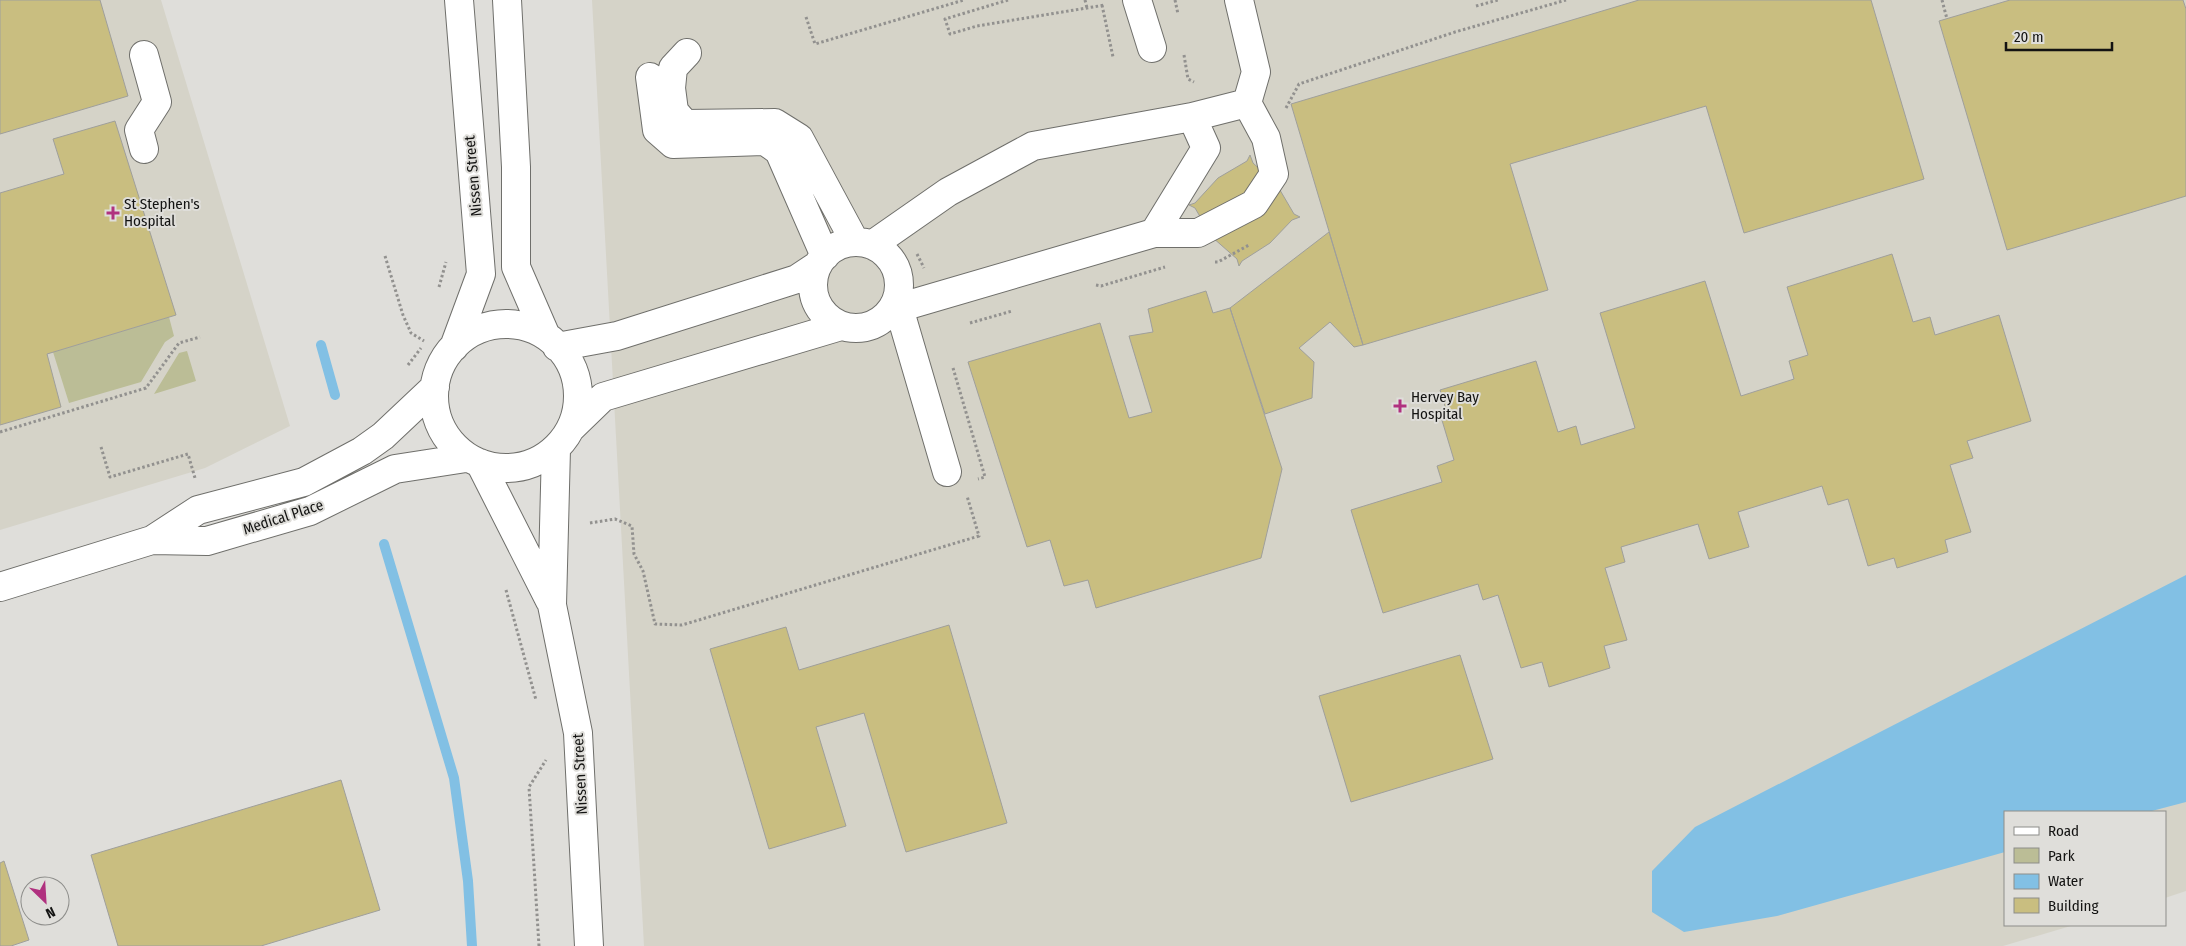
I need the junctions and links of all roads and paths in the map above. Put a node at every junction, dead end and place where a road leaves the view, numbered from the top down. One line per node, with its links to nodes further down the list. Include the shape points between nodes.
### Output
1 (459, 0): 50 (street, Nissen Street, via 481,274)
2 (507, 0): 48 (street, via 516,167 516,267)
3 (964, 0): 15 (path, via 815,44)
4 (1008, 0): 5 (path, via 945,19 950,34 977,26 1088,8)
5 (1085, 0)
6 (1137, 0): 7 (street, via 1152,48)
7 (1157, 0)
8 (1175, 0): 17 (path)
9 (1239, 0): 26 (street, via 1256,72)
10 (1498, 0): 14 (path)
11 (1566, 0): 25 (path, via 1455,32 1299,84)
12 (1942, 0): 16 (path)
13 (1102, 5): 21 (path)
14 (1476, 6)
15 (806, 17)
16 (1947, 19)
17 (1179, 24)
18 (1183, 51): 23 (path, via 1188,79)
19 (687, 53): 32 (street, via 673,68 671,88 674,111 685,124 775,122 799,138)
20 (144, 55): 29 (street, via 157,102 138,130)
21 (1113, 57)
22 (650, 78): 36 (street, via 657,130 673,144 765,141 779,151)
23 (1197, 84)
24 (1285, 98): 25 (path)
25 (1291, 100): 27 (path)
26 (1247, 103): 28 (street); 30 (street, via 1266,138 1274,174 1254,204 1198,233)
27 (1284, 112)
28 (1192, 117): 30 (street, via 1206,148); 32 (street, via 1033,146 948,192)
29 (144, 149)
30 (1154, 233): 42 (street)
31 (1254, 241): 37 (path, via 1218,262)
32 (863, 244): 36 (street, via 839,246); 42 (street, via 883,252 898,272)
33 (913, 246): 39 (path)
34 (385, 256): 49 (path, via 411,333)
35 (448, 257): 41 (path)
36 (821, 261): 45 (street, via 814,279 814,294 828,318); 48 (street, via 797,279 617,336)
37 (1210, 262)
38 (1168, 266): 40 (path, via 1101,286)
39 (926, 272)
40 (1092, 285)
41 (437, 294)
42 (895, 309): 45 (street, via 869,326); 58 (street, via 921,385)
43 (1016, 310): 44 (path)
44 (966, 323)
45 (841, 326): 55 (street, via 604,397)
46 (427, 332): 49 (path)
47 (200, 337): 54 (path, via 179,343 146,388)
48 (552, 341): 50 (street, via 523,326 498,324 474,332); 55 (street, via 565,353 576,377 578,403)
49 (424, 342): 52 (path)
50 (454, 347): 53 (street, via 441,366)
51 (950, 359): 58 (path, via 985,477)
52 (407, 366)
53 (435, 388): 57 (street, via 435,407 440,425 450,441); 61 (street, Medical Place, via 362,451 304,482)
54 (0, 432)
55 (564, 438): 57 (street, via 539,460 520,467 500,468); 67 (street, Nissen Street)
56 (101, 447): 59 (path, via 110,476 188,454)
57 (473, 461): 63 (street, Medical Place, via 395,469 310,512); 67 (street, Nissen Street)
58 (959, 477)
59 (195, 480)
60 (966, 492): 62 (path, via 979,536 682,625 655,624 644,571 634,554 632,526 615,519)
61 (233, 501): 63 (street); 64 (street, Medical Place, via 198,510)
62 (590, 523)
63 (242, 531): 64 (street, Medical Place, via 207,541)
64 (152, 540): 65 (street, Medical Place)
65 (0, 588)
66 (505, 588): 68 (path)
67 (552, 605): 71 (street, Nissen Street, via 578,733)
68 (537, 703)
69 (547, 759): 70 (path, via 529,787)
70 (539, 946)
71 (589, 946)

